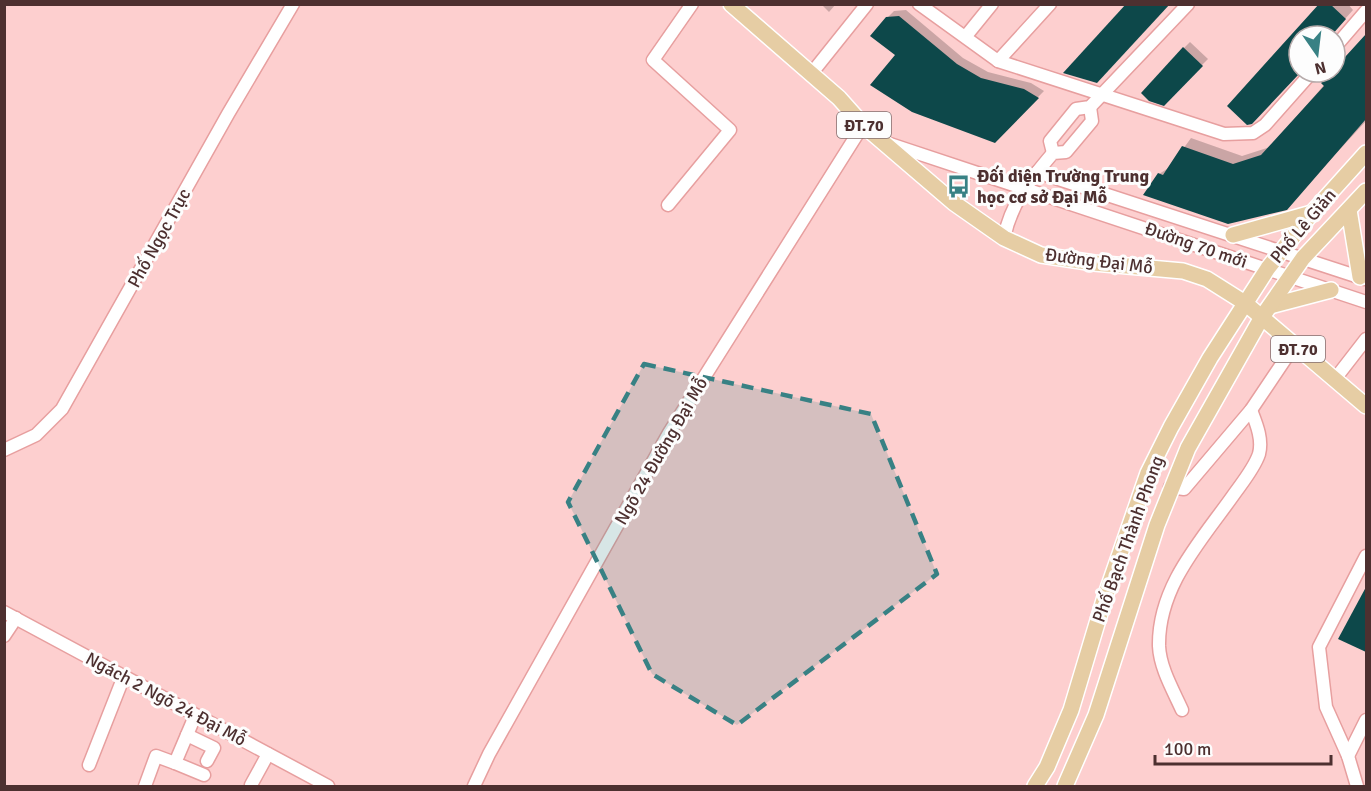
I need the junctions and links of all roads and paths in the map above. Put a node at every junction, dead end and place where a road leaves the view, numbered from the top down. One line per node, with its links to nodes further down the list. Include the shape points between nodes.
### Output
1 (293, 4): 43 (street, Phố Ngọc Trục, via 62,409 36,435)
2 (692, 4): 24 (street, via 653,60 730,130)
3 (731, 4): 13 (main road, Đường Đại Mỗ / ĐT.70)
4 (867, 4): 13 (street)
5 (919, 4): 11 (street)
6 (992, 4): 11 (street)
7 (1050, 4): 12 (street)
8 (1188, 4): 15 (street)
9 (1366, 11): 10 (street)
10 (1347, 33)
11 (966, 36): 12 (street)
12 (998, 61): 15 (street)
13 (811, 74): 17 (main road, Đường Đại Mỗ / ĐT.70)
14 (1301, 84): 15 (street, via 1265,125 1253,133 1239,135 1224,134)
15 (1102, 95): 16 (street)
16 (1090, 107): 19 (street, via 1092,121 1066,152); 19 (street, via 1076,109 1050,141)
17 (864, 125): 18 (main road, Đường Đại Mỗ / ĐT.70); 63 (street, Ngõ 24 Đường Đại Mỗ, via 669,433)
18 (885, 142): 22 (street, Đường 70 mới); 28 (main road, Đường Đại Mỗ / ĐT.70, via 954,203)
19 (1053, 153): 21 (street)
20 (1366, 153): 26 (main road, Phố Lê Giản)
21 (1037, 172): 22 (street); 27 (street, Đường 70 mới)
22 (1024, 187): 28 (street, via 1008,219); 31 (street, Đường 70 mới)
23 (1366, 191): 25 (main road, Phố Lê Giản)
24 (668, 206)
25 (1349, 210): 30 (main road, Phố Lê Giản); 33 (main road)
26 (1312, 213): 27 (main road); 29 (main road, Phố Lê Giản)
27 (1233, 235): 29 (street, Đường 70 mới)
28 (1004, 238): 36 (main road, Đường Đại Mỗ / ĐT.70, via 1049,256 1183,271 1207,279)
29 (1282, 251): 30 (street, Đường 70 mới); 31 (main road, Phố Lê Giản)
30 (1303, 258): 32 (main road, Phố Lê Giản); 33 (street, Đường 70 mới)
31 (1268, 268): 32 (street, Đường 70 mới); 36 (main road, Phố Lê Giản)
32 (1289, 278): 34 (street, Đường 70 mới); 37 (main road, Phố Lê Giản)
33 (1363, 279)
34 (1331, 290): 35 (street, Đường 70 mới); 37 (main road)
35 (1366, 302)
36 (1245, 303): 37 (main road, Đường Đại Mỗ / ĐT.70); 64 (main road, Phố Bạch Thành Phong, via 1210,358 1148,473 1071,710)
37 (1266, 312): 39 (main road, Đường Đại Mỗ / ĐT.70); 44 (main road, Phố Bạch Thành Phong, via 1223,383)
38 (1366, 339): 40 (street)
39 (1294, 346): 40 (main road, Đường Đại Mỗ / ĐT.70); 42 (street)
40 (1335, 379): 41 (main road, Đường Đại Mỗ / ĐT.70)
41 (1366, 406)
42 (1251, 410): 44 (street, via 1184,489); 50 (street, via 1259,453 1183,564 1165,604 1159,647)
43 (4, 450)
44 (1170, 487): 65 (main road, Phố Bạch Thành Phong, via 1096,715)
45 (1366, 556): 55 (street, via 1319,647 1326,707)
46 (4, 612): 47 (street, Ngách 2 Ngõ 24 Đại Mỗ)
47 (16, 618): 48 (street); 49 (street, Ngách 2 Ngõ 24 Đại Mỗ)
48 (4, 636)
49 (124, 676): 51 (street, Ngách 2 Ngõ 24 Đại Mỗ); 58 (street)
50 (1182, 710)
51 (195, 716): 53 (street); 54 (street, Ngách 2 Ngõ 24 Đại Mỗ)
52 (1366, 720): 55 (street)
53 (187, 735): 56 (street, via 213,748); 57 (street)
54 (268, 754): 60 (street); 62 (street, Ngách 2 Ngõ 24 Đại Mỗ)
55 (1348, 756): 66 (street)
56 (207, 761)
57 (175, 763): 59 (street); 61 (street, via 156,756)
58 (89, 765)
59 (204, 775)
60 (250, 784)
61 (145, 786)
62 (328, 786)
63 (474, 786)
64 (1035, 786)
65 (1065, 786)
66 (1358, 786)

